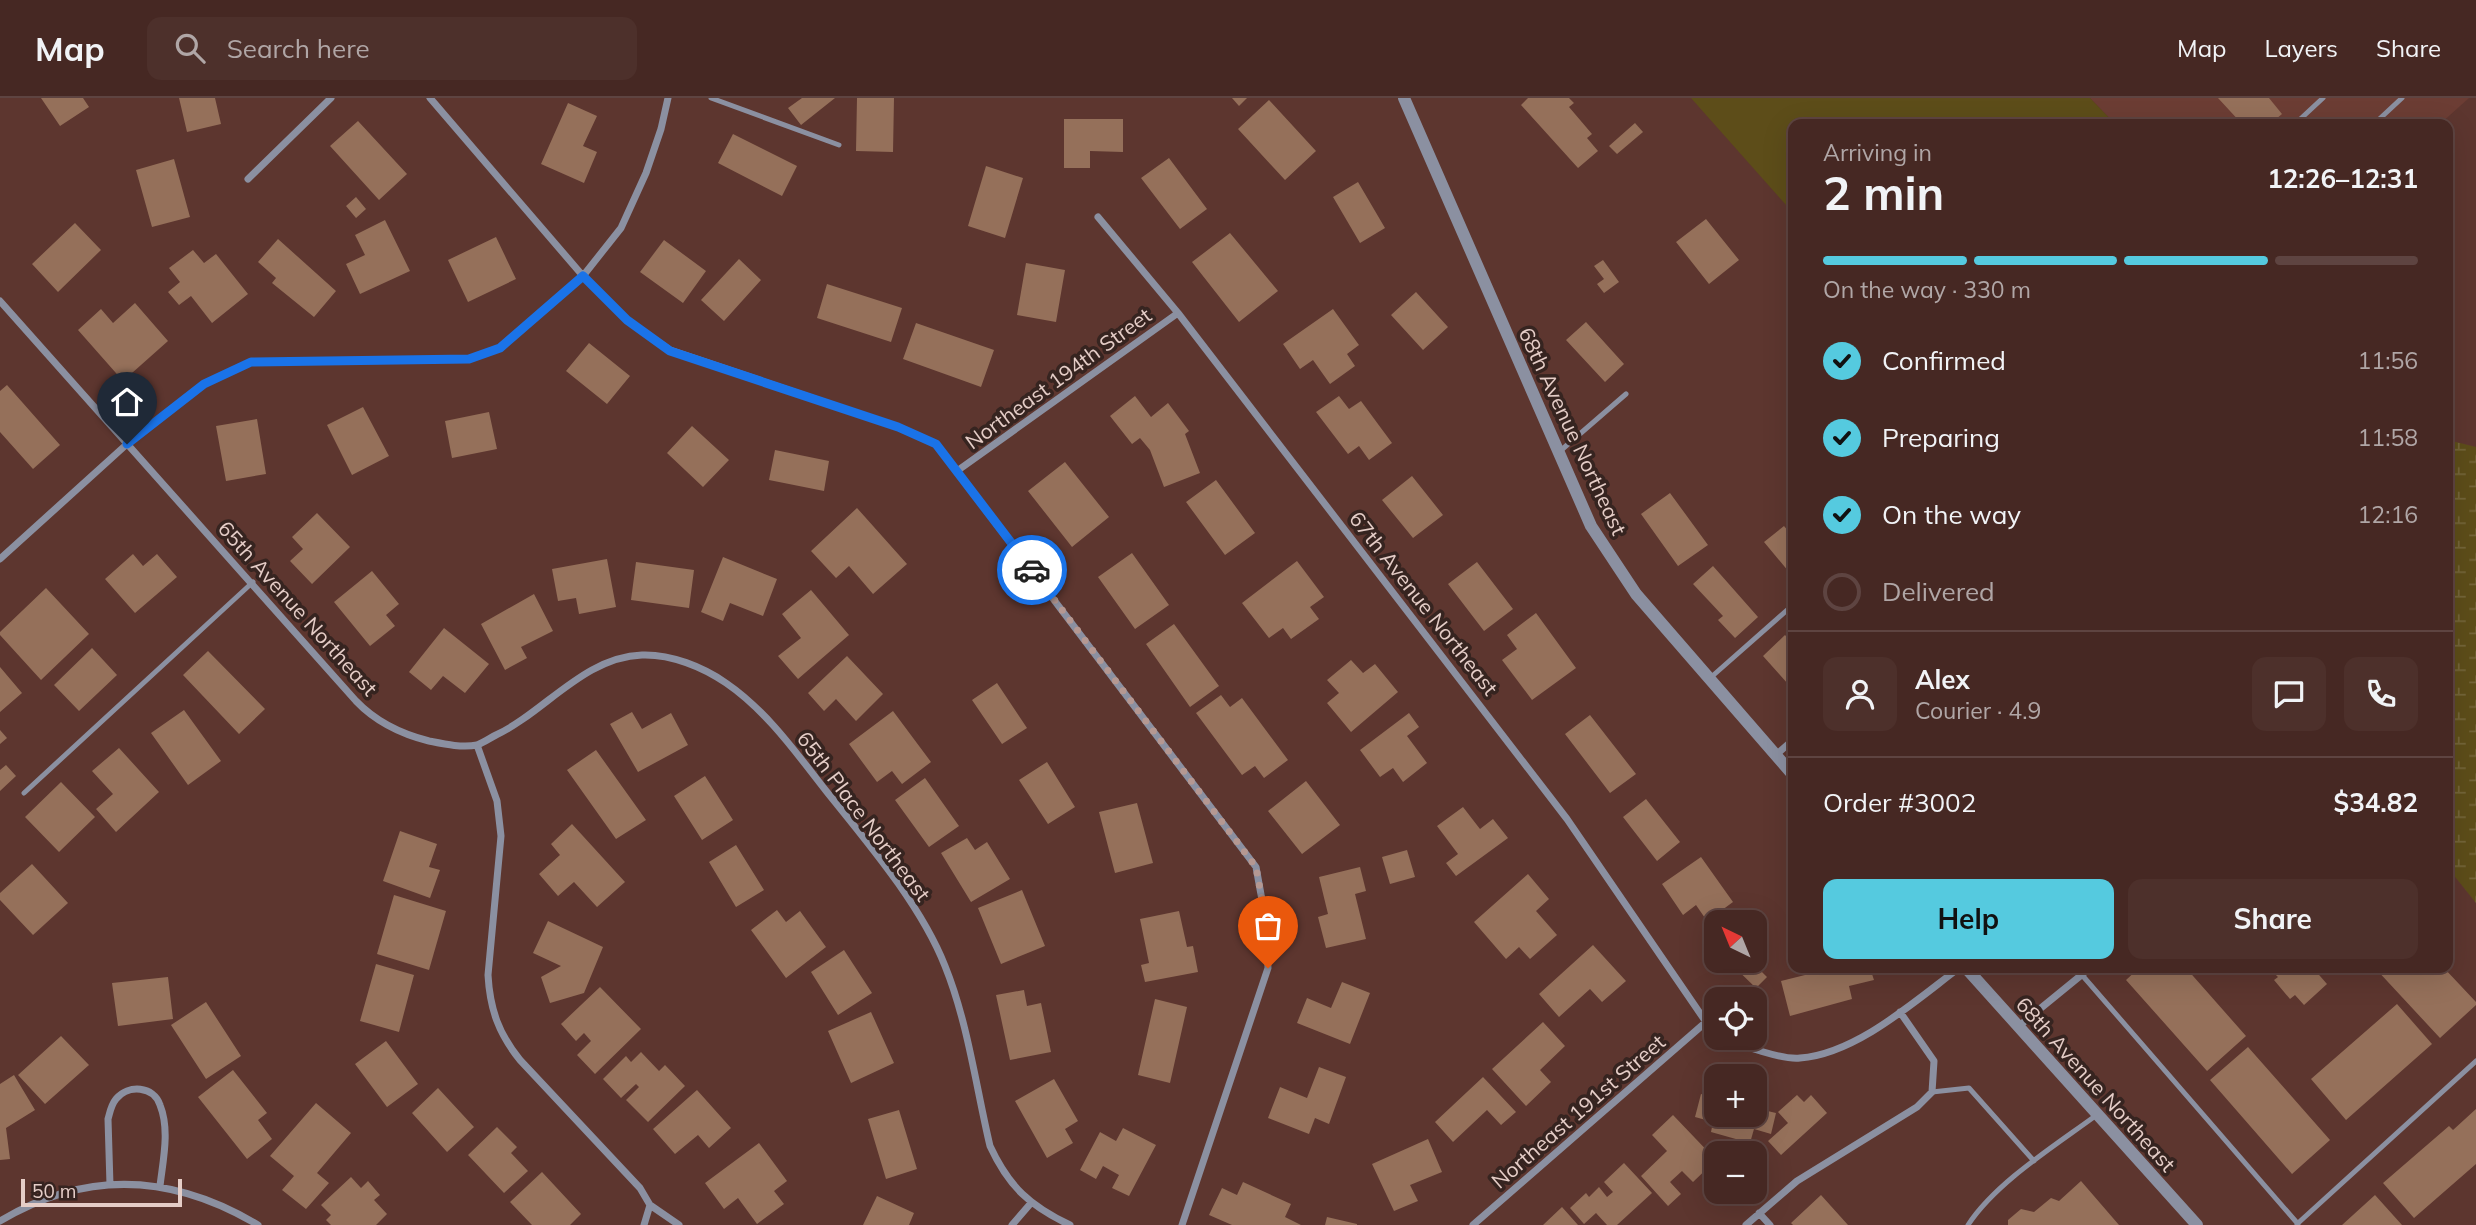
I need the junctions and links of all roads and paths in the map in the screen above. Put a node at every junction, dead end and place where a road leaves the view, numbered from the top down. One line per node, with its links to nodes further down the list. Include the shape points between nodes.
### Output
1 (331, 98): 11 (street)
2 (430, 98): 13 (street)
3 (668, 98): 13 (street, via 662,129 621,228)
4 (711, 98): 10 (lane)
5 (1404, 98): 18 (street, 68th Avenue Northeast)
6 (2323, 98): 8 (lane)
7 (2402, 98): 9 (lane)
8 (2300, 119)
9 (2379, 119)
10 (839, 145)
11 (247, 179)
12 (1098, 217): 15 (street, 67th Avenue Northeast)
13 (583, 276): 17 (street, via 500,348 469,359 251,362 204,384); 19 (street, via 627,320 670,351 898,427 936,444)
14 (0, 301): 17 (street, 65th Avenue Northeast)
15 (1178, 313): 19 (street, Northeast 194th Street); 34 (street, 67th Avenue Northeast, via 1567,819)
16 (1626, 394): 18 (lane)
17 (127, 444): 20 (street); 21 (street, 65th Avenue Northeast)
18 (1559, 452): 23 (street, 68th Avenue Northeast, via 1591,526 1636,594)
19 (957, 471): 53 (street, via 1256,867 1268,968)
20 (0, 559)
21 (253, 582): 25 (street, 65th Avenue Northeast, via 368,713 422,739); 28 (lane)
22 (1788, 609): 23 (lane)
23 (1709, 679): 26 (street, 68th Avenue Northeast)
24 (1788, 744): 26 (street)
25 (477, 745): 44 (street, 65th Place Northeast, via 507,730 576,680 639,655 689,664 745,698 793,749 867,842 933,939 954,992 990,1146 1006,1176); 45 (street, via 497,801 501,836 488,975 494,1019 520,1060)
26 (1776, 755): 27 (street, 68th Avenue Northeast)
27 (1788, 769)
28 (24, 793)
29 (1952, 973): 33 (street)
30 (1971, 973): 36 (street, 68th Avenue Northeast)
31 (2084, 973): 32 (street)
32 (2082, 975): 36 (street); 59 (lane)
33 (1900, 1012): 37 (street, via 1833,1051 1798,1059); 39 (street, via 1934,1061)
34 (1704, 1019)
35 (1704, 1024): 54 (street, Northeast 191st Street)
36 (2019, 1026): 40 (street, 68th Avenue Northeast)
37 (1761, 1050)
38 (2476, 1062): 59 (lane)
39 (1932, 1092): 41 (lane, via 1969,1088); 46 (street, via 1917,1107 1797,1181)
40 (2098, 1114): 41 (lane); 58 (street, 68th Avenue Northeast)
41 (2034, 1161): 57 (lane, via 1982,1205)
42 (110, 1185): 43 (street); 43 (street, via 110,1110 121,1094 136,1089 151,1092 162,1108); 47 (street, via 62,1192)
43 (160, 1186): 48 (street, via 228,1207)
44 (1031, 1202): 51 (street); 52 (street, 65th Place Northeast)
45 (650, 1205): 49 (street); 50 (street)
46 (1759, 1213): 55 (street); 56 (street)
47 (0, 1221)
48 (258, 1225)
49 (644, 1225)
50 (679, 1225)
51 (1012, 1225)
52 (1070, 1225)
53 (1182, 1225)
54 (1473, 1225)
55 (1746, 1225)
56 (1770, 1225)
57 (1968, 1225)
58 (2197, 1225)
59 (2297, 1225)

